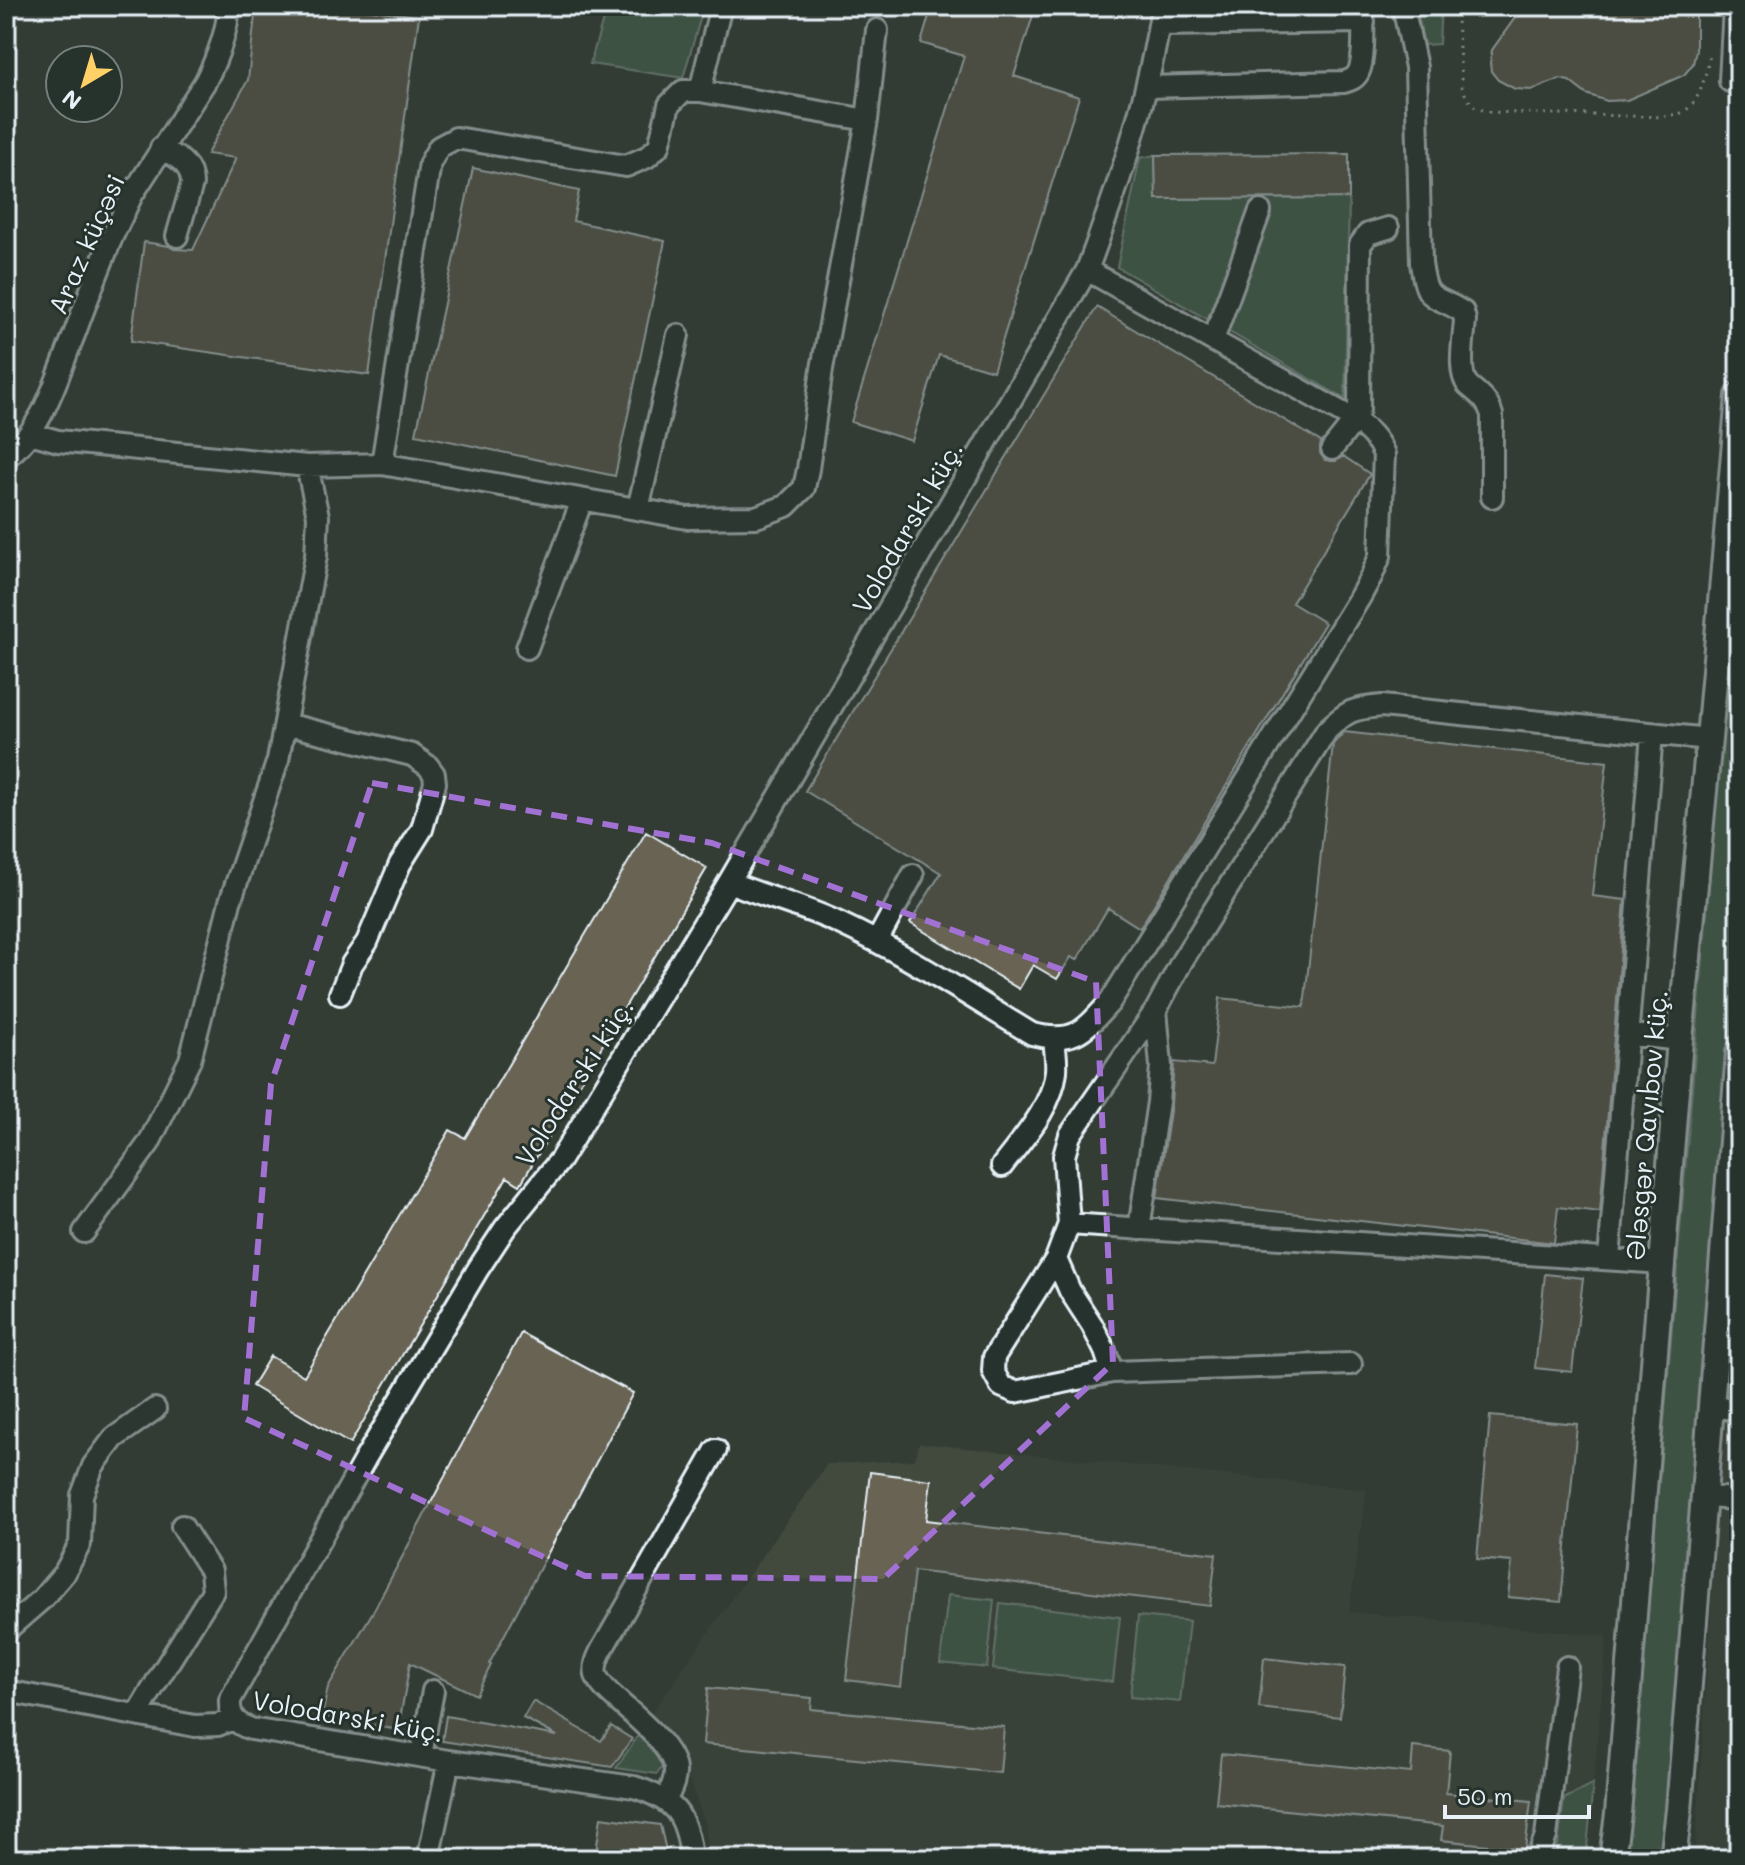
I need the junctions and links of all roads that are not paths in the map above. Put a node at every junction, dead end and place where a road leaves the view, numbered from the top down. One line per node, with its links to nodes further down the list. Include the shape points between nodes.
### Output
1 (229, 6): 12 (street, Araz küçəsi, via 212,68)
2 (721, 6): 10 (street)
3 (1403, 6): 26 (street, via 1416,67 1424,287 1463,312 1462,375 1492,415)
4 (1734, 6): 8 (street)
5 (1363, 14): 6 (street); 9 (street, via 1360,69 1344,82)
6 (1161, 15): 9 (street, Volodarski küç.)
7 (877, 30): 11 (street)
8 (1730, 81)
9 (1147, 87): 16 (street, Volodarski küç.)
10 (700, 91): 11 (street); 24 (street, via 683,91 669,105 659,146 626,166 456,138 439,147 430,163)
11 (867, 120): 28 (street, via 804,488 786,506 756,517 687,518)
12 (161, 148): 15 (street, via 189,166 192,177); 21 (street, Araz küçəsi, via 112,237 46,406)
13 (1260, 211): 18 (street)
14 (1388, 228): 20 (street, via 1368,234 1360,245 1360,400)
15 (177, 236)
16 (1087, 270): 18 (street); 34 (street, Volodarski küç.)
17 (678, 335): 28 (street)
18 (1213, 340): 20 (street)
19 (1739, 396): 32 (main road, Ələsgər Qayıbov küç.)
20 (1355, 420): 22 (street); 39 (street, via 1379,441 1384,454 1380,556 1372,575 1110,1002 1076,1035)
21 (30, 433): 23 (street, Araz küçəsi); 25 (street, via 58,441)
22 (1332, 449)
23 (6, 457)
24 (382, 464): 25 (street); 27 (street)
25 (307, 466): 30 (street, via 318,516 316,556)
26 (1492, 497)
27 (582, 500): 28 (street); 29 (street)
28 (638, 509)
29 (527, 648)
30 (285, 724): 36 (street, via 412,755 434,774 422,829 400,864); 46 (street, via 230,902 190,1060 149,1143)
31 (1652, 734): 32 (street); 37 (street, via 1382,706 1355,708 1327,730); 38 (street)
32 (1709, 739): 40 (main road, Ələsgər Qayıbov küç.)
33 (913, 875): 35 (street)
34 (729, 882): 35 (street, via 791,902); 65 (street, Volodarski küç., via 560,1160 491,1248 373,1445 234,1690)
35 (877, 941): 39 (street, via 1032,1034)
36 (340, 994)
37 (1156, 1010): 44 (street, via 1070,1135 1064,1156); 45 (street, via 1161,1066)
38 (1628, 1034): 40 (street); 48 (street)
39 (1054, 1039): 43 (street, via 1053,1089)
40 (1680, 1040): 49 (main road, Ələsgər Qayıbov küç.)
41 (1739, 1053): 42 (main road)
42 (1737, 1089): 50 (main road)
43 (1002, 1166)
44 (1069, 1224): 45 (street); 47 (street)
45 (1139, 1229): 48 (street)
46 (84, 1232)
47 (1056, 1259): 52 (street); 52 (street, via 994,1357 993,1371 1001,1386 1015,1392)
48 (1609, 1259): 49 (street)
49 (1663, 1263): 72 (main road, Ələsgər Qayıbov küç.)
50 (1728, 1338): 53 (main road)
51 (1351, 1364): 52 (street)
52 (1112, 1372)
53 (1711, 1407): 55 (street); 57 (main road)
54 (155, 1409): 60 (street, via 114,1438 93,1466 82,1495 80,1544 73,1558 42,1599)
55 (1739, 1409)
56 (716, 1450): 68 (street, via 595,1663 603,1687 670,1753 675,1769)
57 (1704, 1497): 58 (street); 73 (main road)
58 (1739, 1499)
59 (182, 1526): 64 (street, via 211,1571 213,1591)
60 (6, 1632)
61 (1567, 1667): 71 (street, via 1546,1836)
62 (6, 1691): 64 (street)
63 (433, 1691): 66 (street)
64 (137, 1715): 65 (street, via 195,1726)
65 (233, 1719): 66 (street, Volodarski küç., via 251,1729)
66 (421, 1756): 67 (street, Volodarski küç.)
67 (449, 1761): 68 (street, Volodarski küç., via 634,1787); 69 (street)
68 (666, 1800): 70 (street, via 687,1830)
69 (428, 1859)
70 (691, 1859)
71 (1533, 1859)
72 (1612, 1859)
73 (1673, 1859)

